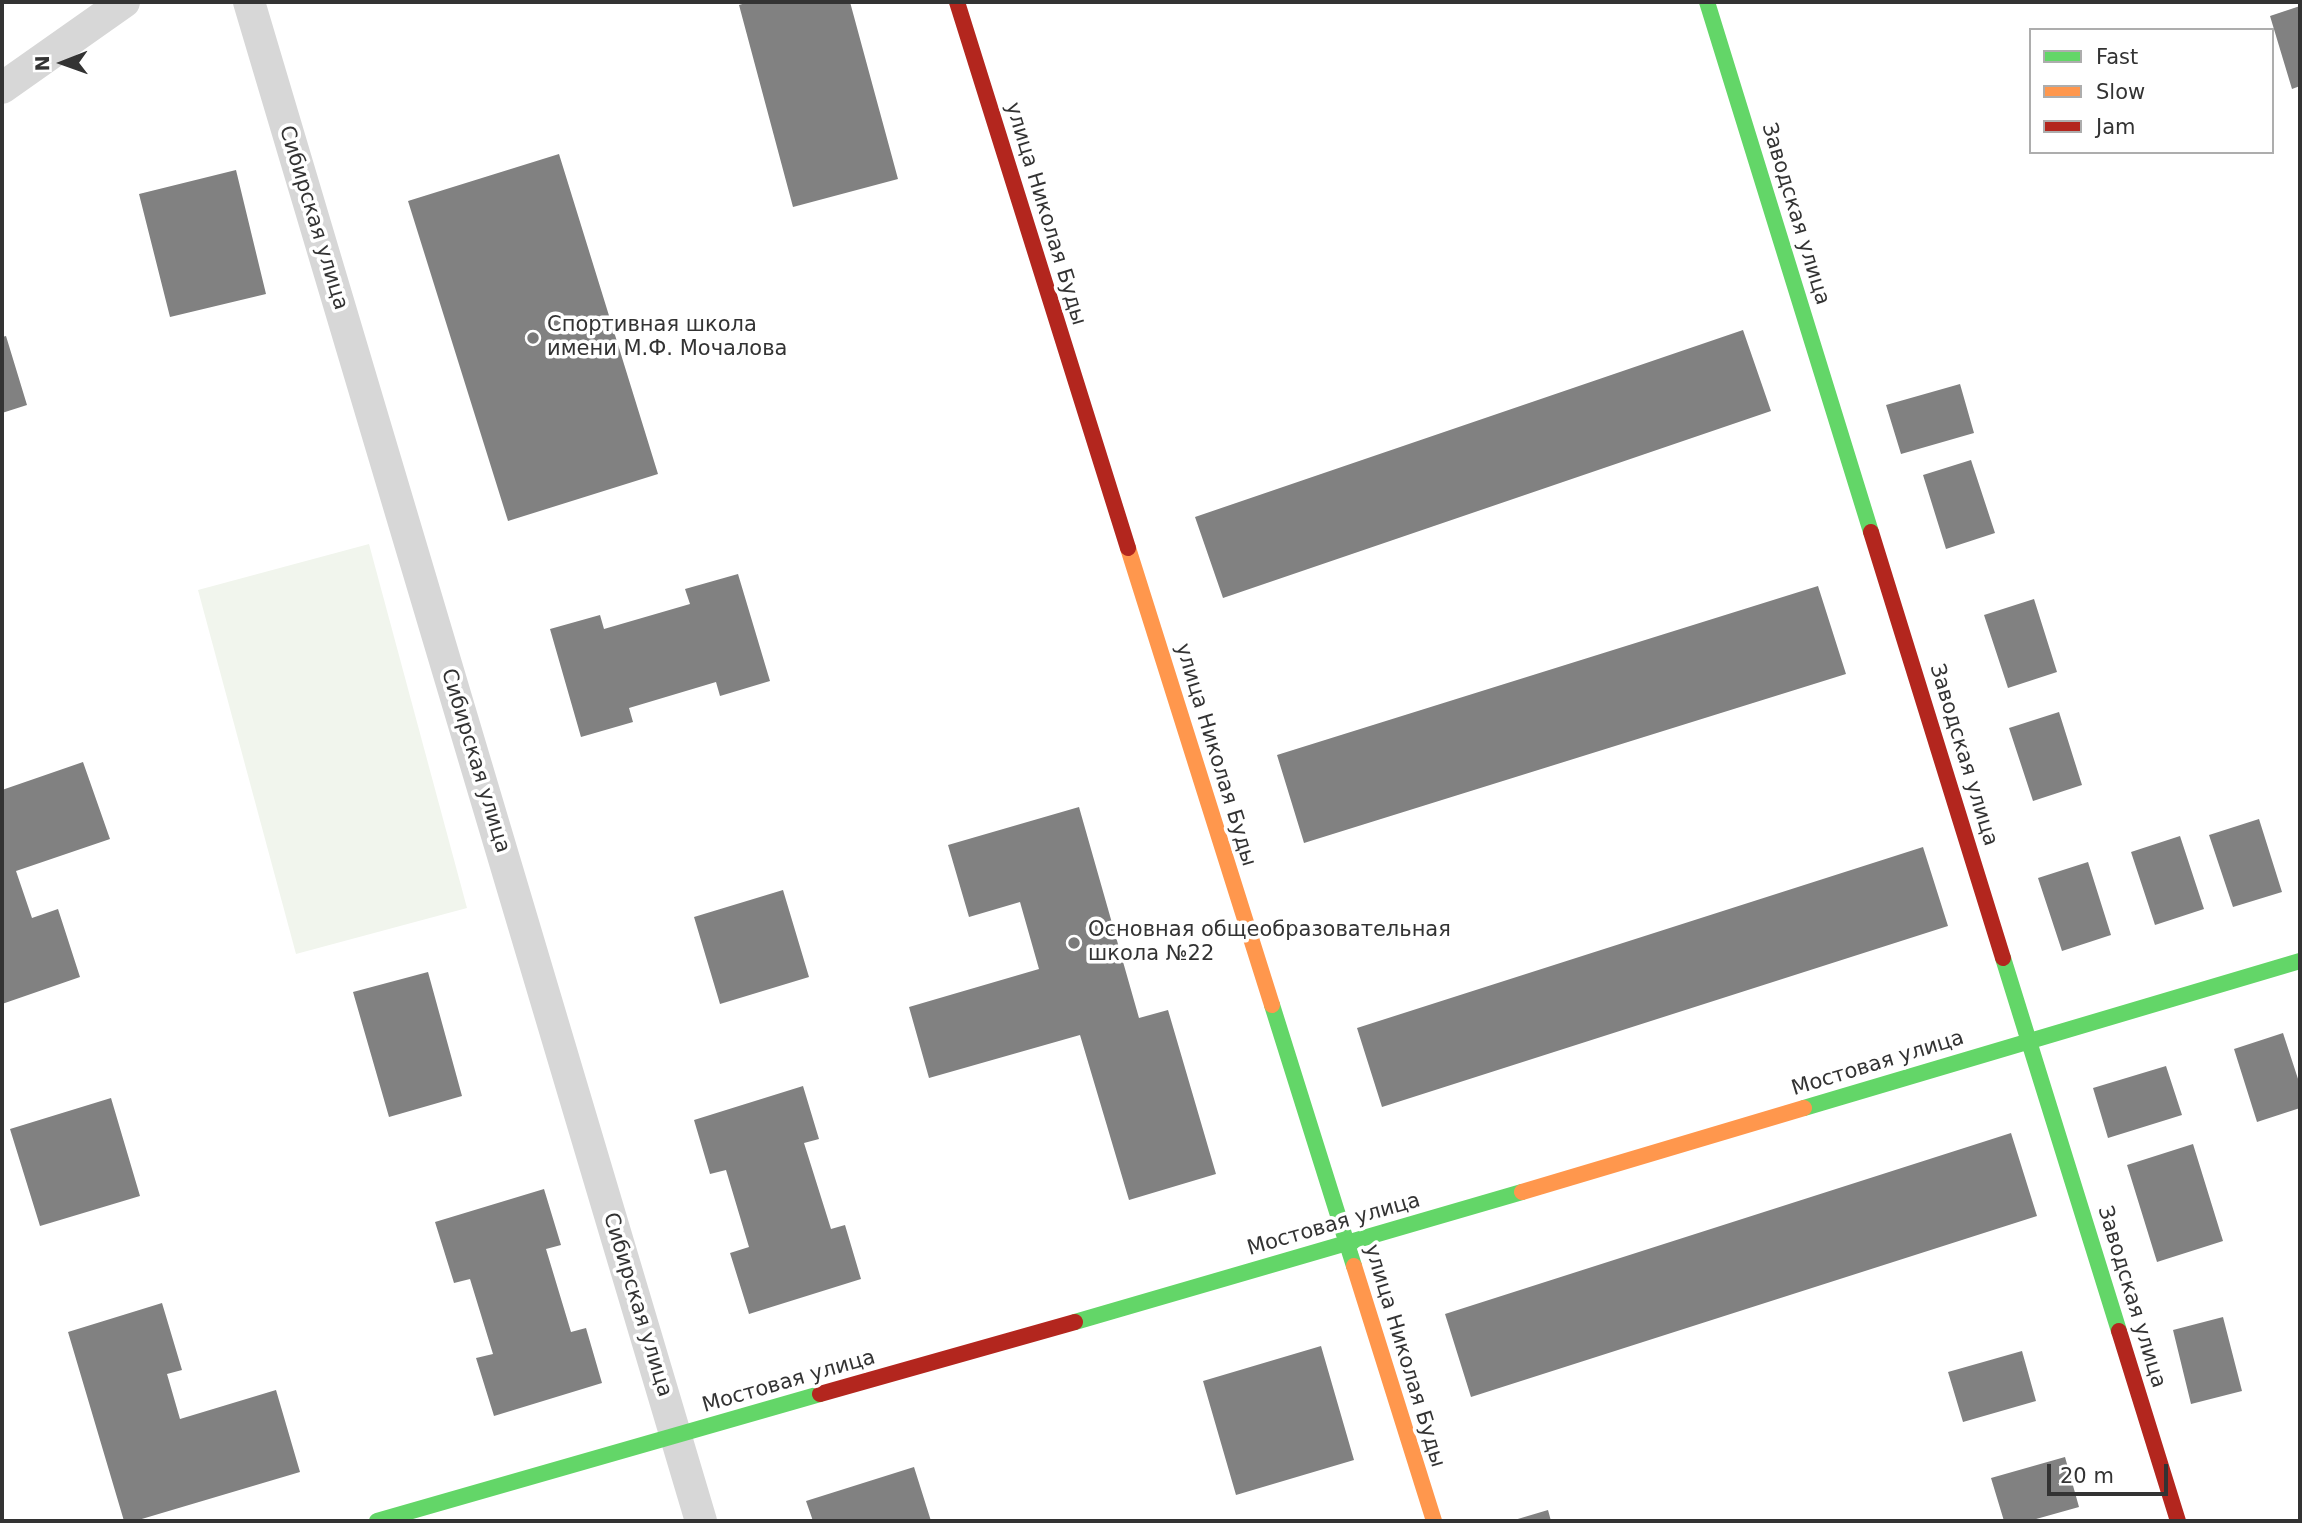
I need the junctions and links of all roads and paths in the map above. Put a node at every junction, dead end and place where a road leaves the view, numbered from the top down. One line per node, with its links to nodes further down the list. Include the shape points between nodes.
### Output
1 (124, 2): 5 (street)
2 (249, 2): 9 (street, Сибирская улица)
3 (957, 2): 8 (street, улица Николая Буды)
4 (1707, 2): 7 (street, Заводская улица)
5 (2, 88)
6 (2300, 961): 7 (street, Мостовая улица)
7 (2029, 1041): 8 (street, Мостовая улица); 13 (street, Заводская улица)
8 (1347, 1244): 9 (street, Мостовая улица); 12 (street, улица Николая Буды)
9 (677, 1436): 10 (street, Мостовая улица); 11 (street, Сибирская улица)
10 (377, 1521)
11 (702, 1521)
12 (1434, 1521)
13 (2178, 1521)

